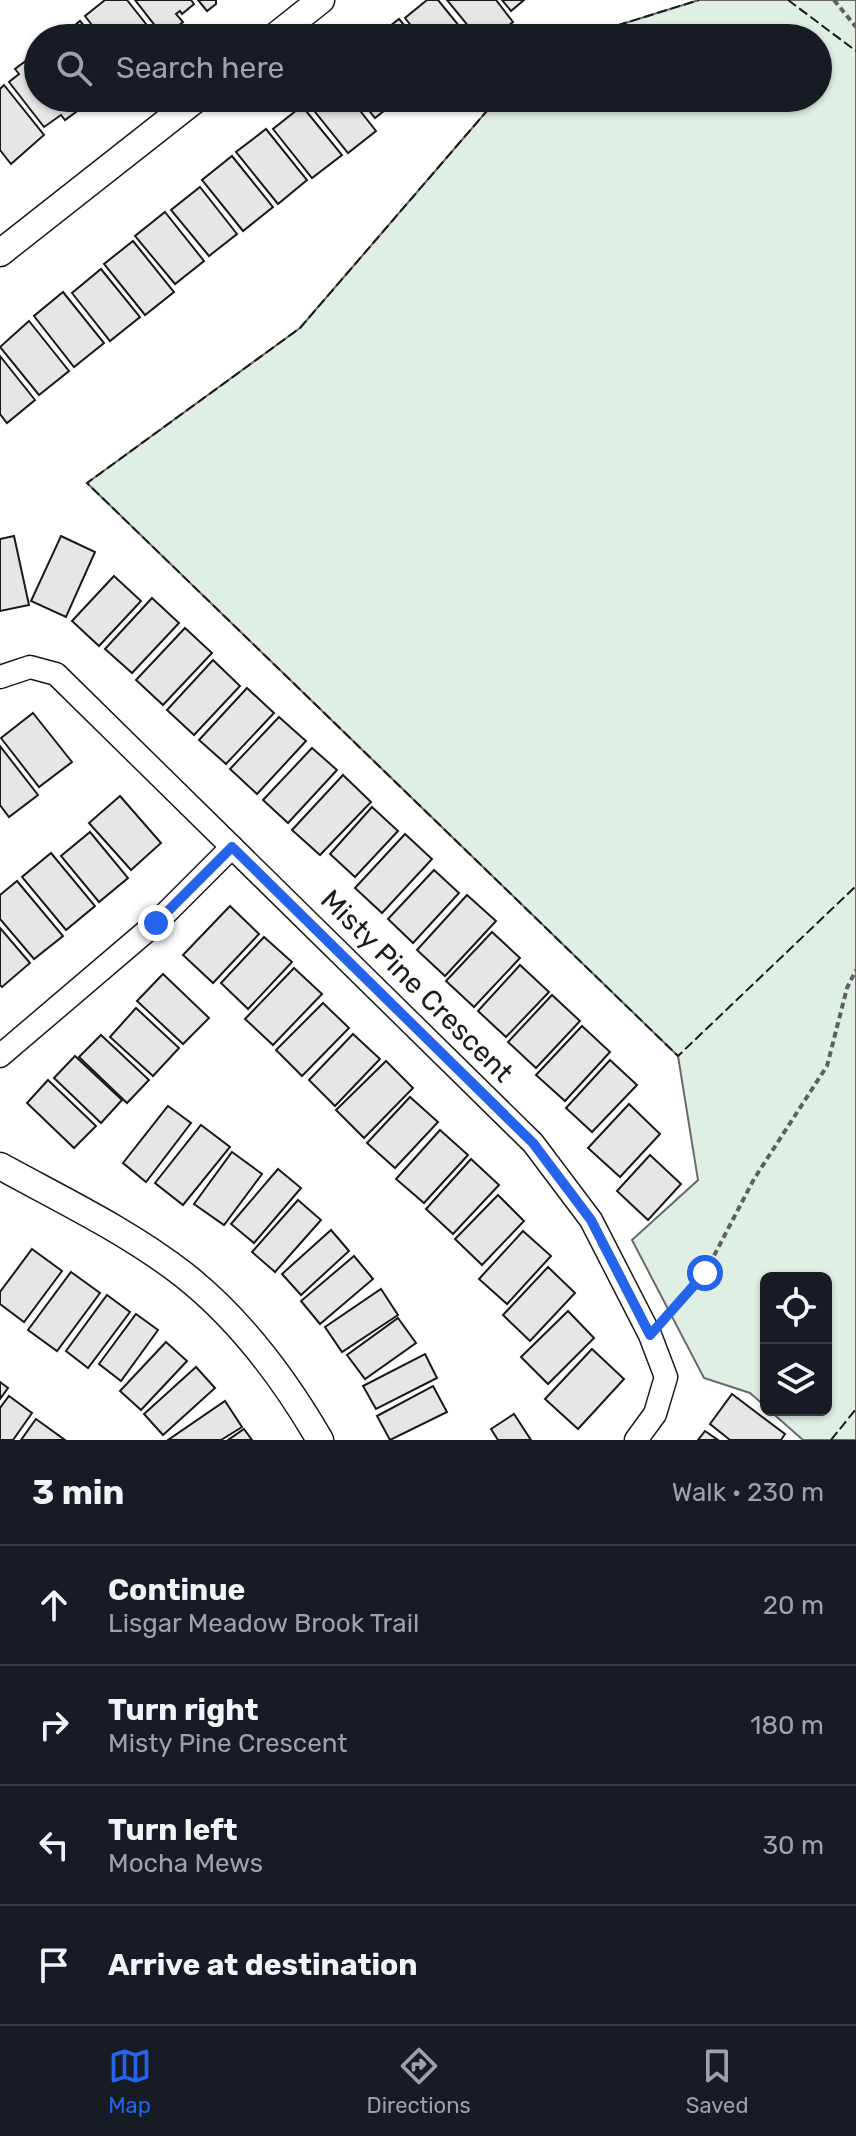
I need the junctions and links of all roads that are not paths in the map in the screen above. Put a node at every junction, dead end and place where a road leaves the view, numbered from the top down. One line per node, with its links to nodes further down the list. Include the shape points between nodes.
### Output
1 (321, 0): 2 (street)
2 (291, 24)
3 (179, 112): 4 (street)
4 (0, 253)
5 (0, 677): 6 (street, Misty Pine Crescent, via 30,667 56,674)
6 (232, 847): 7 (street, via 156,923); 10 (street, Misty Pine Crescent, via 533,1143 591,1220 666,1377 655,1414)
7 (0, 1056)
8 (0, 1166): 9 (street, via 183,1275 244,1332)
9 (320, 1440)
10 (636, 1440)

